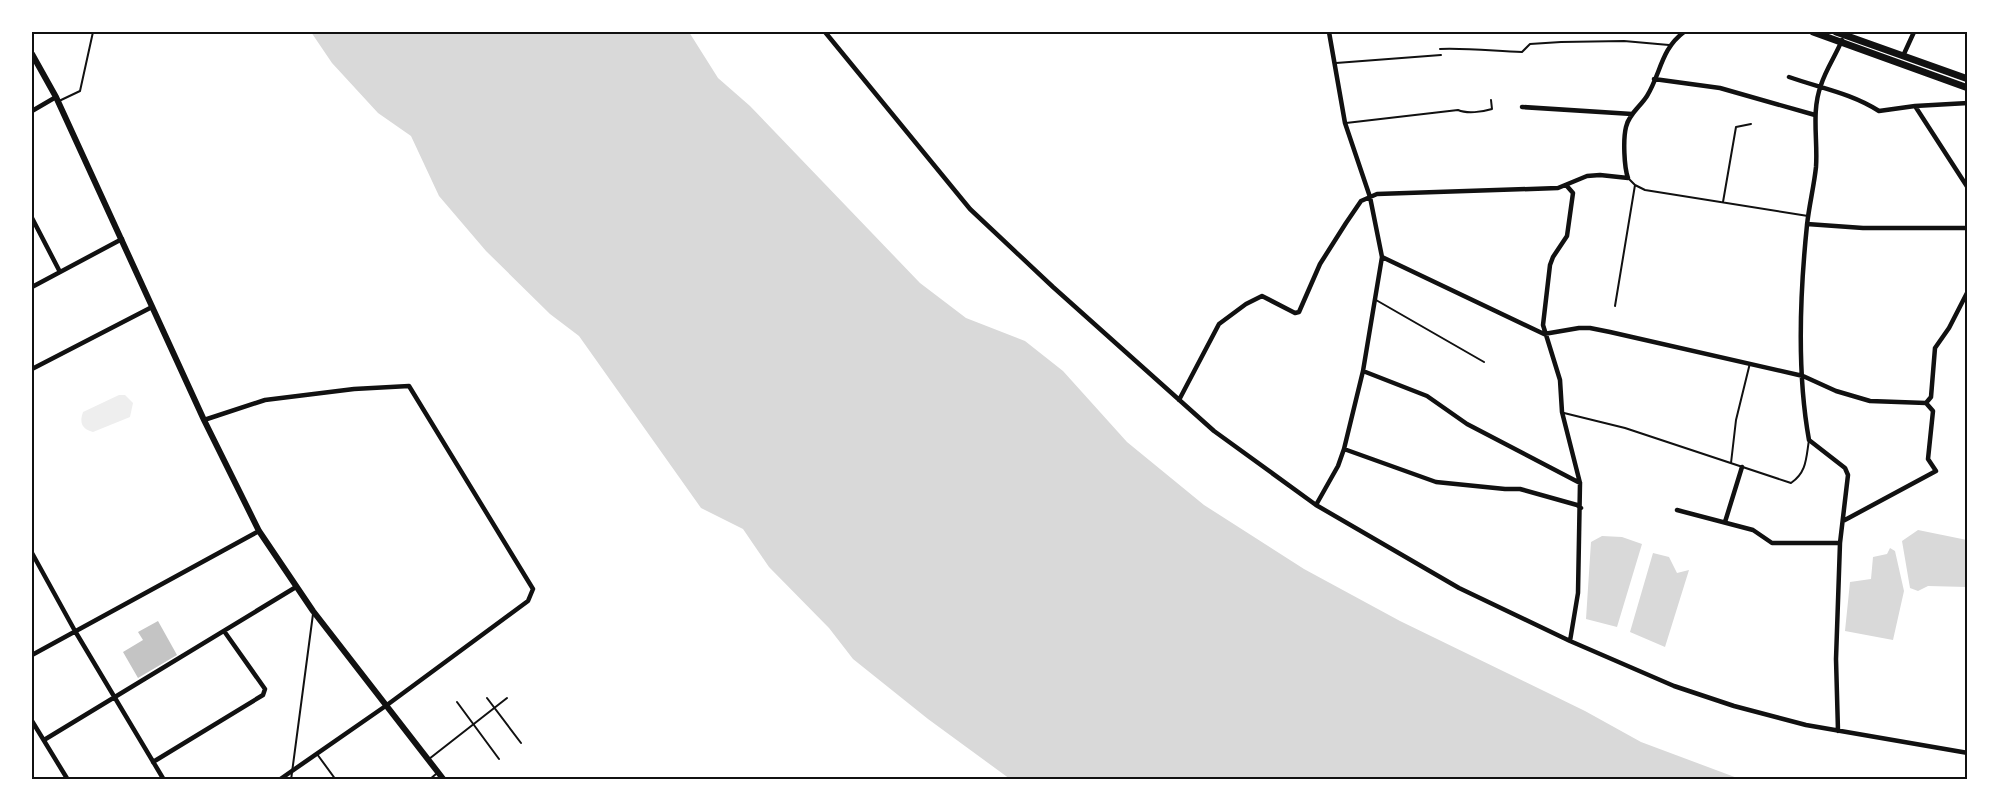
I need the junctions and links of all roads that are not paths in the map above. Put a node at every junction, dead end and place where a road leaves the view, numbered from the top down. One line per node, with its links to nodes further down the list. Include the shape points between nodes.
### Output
1 (93, 32): 20 (lane, via 80,91)
2 (825, 32): 54 (street, via 970,209)
3 (1329, 32): 14 (street)
4 (1684, 32): 9 (street)
5 (1813, 32): 8 (main road)
6 (1836, 32): 8 (main road)
7 (1914, 32): 13 (street)
8 (1843, 38): 13 (main road); 18 (street)
9 (1669, 45): 10 (lane, via 1561,42 1530,44 1522,52); 16 (street)
10 (1440, 49)
11 (32, 54): 20 (main road)
12 (1441, 55): 14 (lane)
13 (1901, 60): 17 (main road); 19 (main road)
14 (1335, 63): 28 (street)
15 (1789, 77): 18 (street)
16 (1654, 79): 26 (street, via 1648,95); 27 (street, via 1720,88)
17 (1968, 79)
18 (1820, 86): 23 (street, via 1879,111); 27 (street)
19 (1968, 88)
20 (57, 100): 25 (street); 40 (main road)
21 (1491, 100): 28 (lane, via 1492,109 1488,111 1458,110)
22 (1968, 103): 23 (street)
23 (1915, 106): 33 (street)
24 (1522, 107): 26 (street)
25 (32, 111)
26 (1632, 114): 30 (street, via 1626,127)
27 (1815, 114): 36 (street, via 1816,166)
28 (1345, 123): 34 (street)
29 (1751, 124): 35 (lane, via 1736,127)
30 (1628, 178): 31 (street, via 1587,176); 32 (lane)
31 (1566, 185): 34 (street); 48 (street, via 1573,193 1567,236 1550,265)
32 (1635, 185): 35 (lane); 46 (lane)
33 (1968, 188)
34 (1370, 197): 41 (street); 54 (street, via 1361,201 1320,264 1299,312 1262,296 1233,312 1220,324)
35 (1723, 202): 36 (lane)
36 (1808, 216): 38 (street)
37 (32, 218): 42 (street)
38 (1807, 224): 39 (street); 53 (street, via 1802,291)
39 (1968, 228)
40 (122, 239): 42 (street); 47 (main road)
41 (1382, 257): 45 (street); 48 (street)
42 (60, 272): 43 (street)
43 (32, 287)
44 (1968, 291): 55 (street, via 1935,348 1931,397)
45 (1376, 300): 49 (lane); 52 (street)
46 (1615, 306)
47 (152, 308): 51 (street); 57 (main road)
48 (1544, 334): 50 (street, via 1590,328); 56 (street, via 1560,380)
49 (1484, 362)
50 (1750, 363): 53 (street); 60 (lane, via 1736,420)
51 (32, 369)
52 (1364, 371): 59 (street); 62 (street, via 1426,396 1467,424)
53 (1803, 376): 55 (street, via 1870,401); 58 (street)
54 (1179, 400): 63 (street)
55 (1926, 403): 66 (street, via 1934,411 1928,459 1936,471)
56 (1562, 412): 60 (lane); 62 (street)
57 (204, 420): 68 (main road); 81 (street, via 265,400 354,388 410,386 533,589 528,601)
58 (1809, 440): 61 (lane, via 1805,468 1791,483); 66 (street, via 1845,468 1848,475)
59 (1344, 449): 63 (street); 64 (street, via 1436,482 1520,489)
60 (1731, 463): 61 (lane)
61 (1742, 467): 67 (street)
62 (1580, 483): 64 (street)
63 (1316, 505): 75 (street, via 1459,588)
64 (1581, 508): 75 (street, via 1578,593)
65 (1677, 510): 67 (street)
66 (1843, 521): 69 (street)
67 (1725, 522): 69 (street, via 1754,530 1772,543)
68 (259, 531): 71 (main road); 73 (street)
69 (1840, 543): 85 (street)
70 (32, 554): 73 (street)
71 (296, 586): 72 (main road); 74 (street)
72 (313, 611): 81 (main road); 93 (lane)
73 (75, 631): 76 (street); 77 (street)
74 (224, 631): 77 (street); 92 (street, via 266,689 263,695)
75 (1570, 641): 85 (street, via 1674,686)
76 (32, 655)
77 (114, 698): 86 (street); 92 (street)
78 (487, 698): 82 (lane)
79 (507, 698): 82 (lane)
80 (457, 702): 84 (lane)
81 (387, 705): 89 (street); 90 (main road)
82 (494, 708): 84 (lane); 87 (lane)
83 (32, 720): 86 (street)
84 (473, 724): 90 (lane); 91 (lane)
85 (1838, 731): 88 (street)
86 (44, 740): 95 (street)
87 (521, 743)
88 (1968, 753)
89 (317, 754): 93 (street); 99 (lane)
90 (428, 759): 94 (main road)
91 (499, 759)
92 (153, 762): 96 (street)
93 (293, 770): 97 (street); 98 (lane)
94 (438, 772): 100 (lane); 101 (main road)
95 (68, 780)
96 (164, 780)
97 (279, 780)
98 (291, 780)
99 (336, 780)
100 (429, 780)
101 (444, 780)

